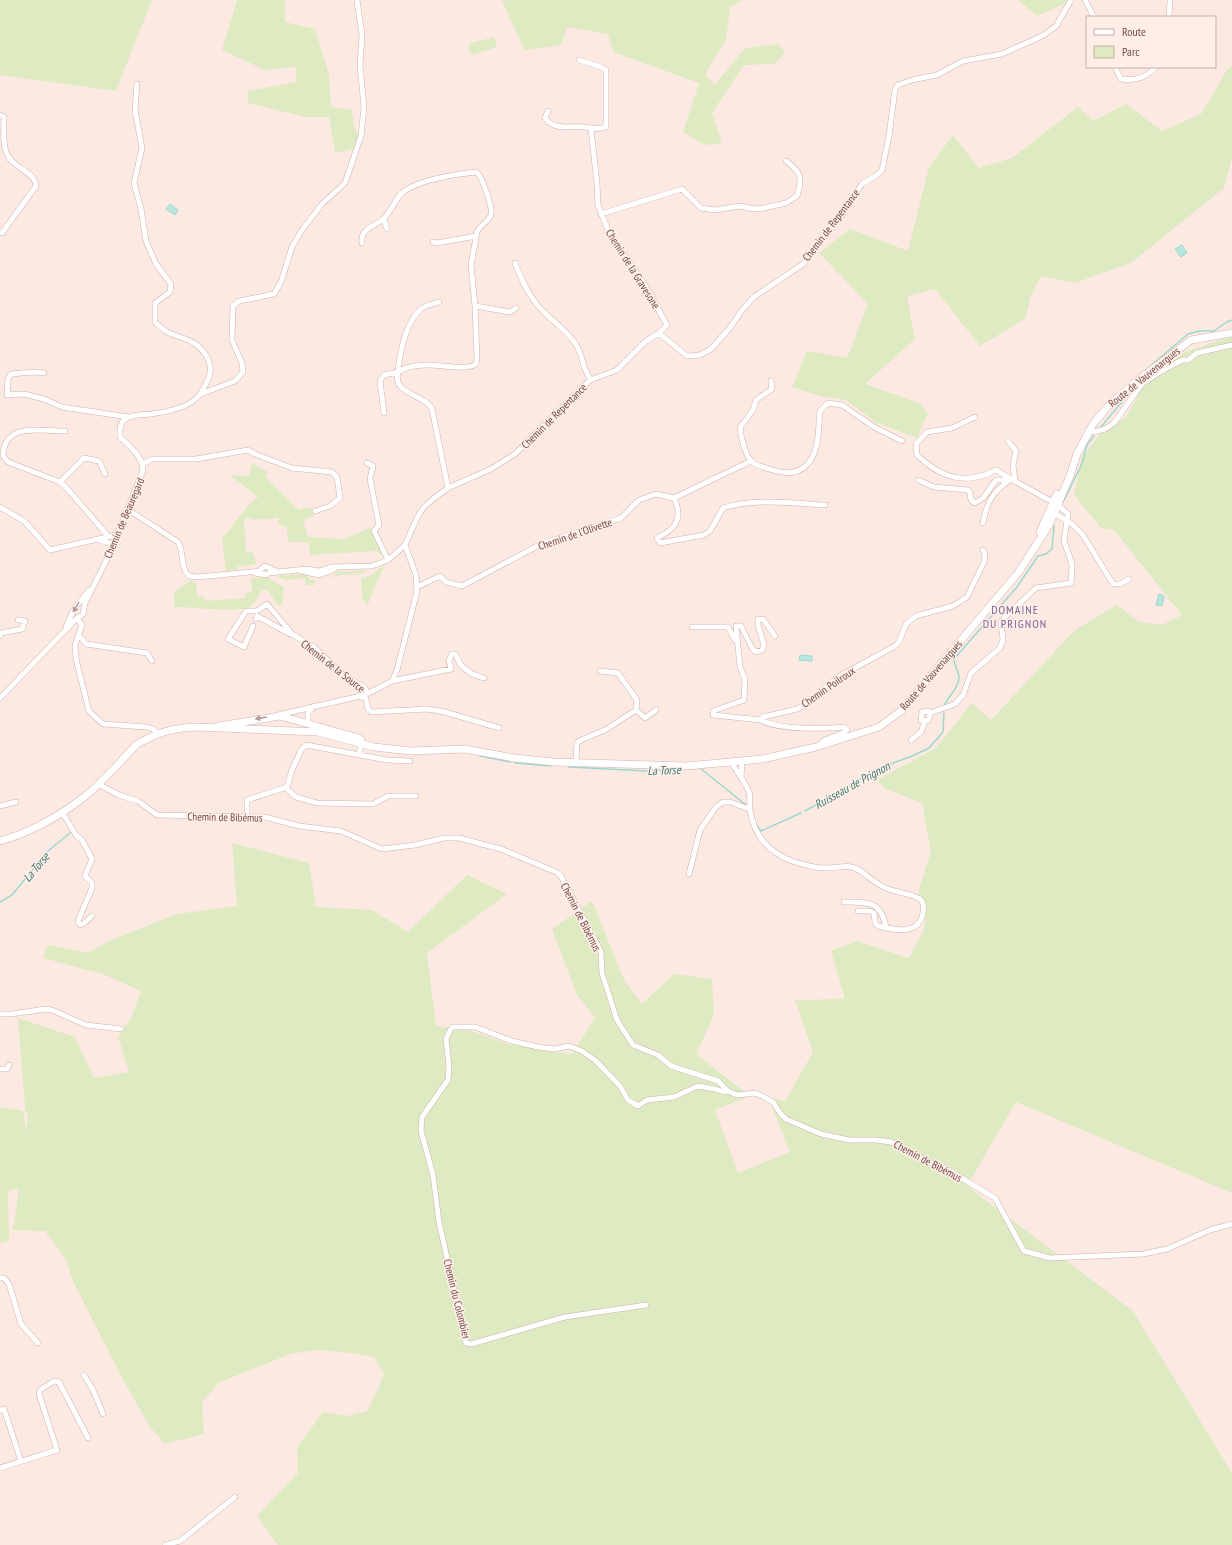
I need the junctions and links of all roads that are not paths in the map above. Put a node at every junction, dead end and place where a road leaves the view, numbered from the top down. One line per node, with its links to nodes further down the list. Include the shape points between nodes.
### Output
1 (357, 0): 34 (street, via 362,36 360,66 363,119 361,136 345,183 322,204 302,230 292,247 281,282 274,294 239,301 233,306 232,340 244,368 242,375 230,384)
2 (1071, 0): 26 (street, Chemin de Repentance, via 1056,26 1044,35 1002,54 963,61 937,75 898,85 895,89 882,170 862,184 803,264 754,297 711,349 700,355 687,356)
3 (1085, 0): 5 (street)
4 (1170, 0): 6 (street)
5 (1093, 16)
6 (1169, 16)
7 (579, 60): 13 (street, via 606,70 606,127)
8 (1115, 68): 9 (street, via 1121,80 1134,81 1147,76)
9 (1155, 68)
10 (137, 84): 34 (street, via 136,110 142,148 134,183 146,241 156,264 171,284 170,292 155,302 155,322 166,331 197,343 205,353 211,364 211,374)
11 (548, 111): 13 (street, via 545,118 555,126 585,126)
12 (0, 115): 18 (street, via 4,117 4,146 7,155 34,180 36,186)
13 (591, 129): 15 (street, Chemin de la Gravesone)
14 (786, 161): 15 (street, via 798,169 800,174 797,196 786,203 754,209 740,206 715,210 701,208 682,189)
15 (601, 214): 26 (street, Chemin de la Gravesone, via 610,235 645,285 667,325)
16 (384, 219): 17 (street); 19 (street, via 406,190 449,176 476,172 481,176 491,212 489,218 479,227); 21 (street, via 364,231)
17 (387, 230)
18 (0, 233)
19 (476, 236): 20 (street); 24 (street, via 471,265)
20 (433, 242)
21 (362, 243)
22 (515, 263): 31 (street, via 531,298 575,343 583,357 583,364)
23 (439, 302): 29 (street, via 427,306 417,314 404,337)
24 (475, 306): 25 (street, via 510,312); 29 (street, via 476,364 469,367 419,365 403,368)
25 (516, 308)
26 (659, 333): 31 (street, Chemin de Repentance, via 646,341 617,370)
27 (1232, 333): 33 (main road, Route de Vauvenargues, via 1191,340)
28 (1232, 345): 33 (street, via 1197,353 1188,360 1182,360)
29 (398, 372): 35 (street, via 384,375 380,381); 49 (street, via 401,386 414,397 430,405 432,409)
30 (44, 373): 36 (street, via 11,374 8,379 7,395 24,394 62,407)
31 (590, 380): 49 (street, Chemin de Repentance, via 515,454 490,469)
32 (771, 381): 42 (street, via 772,389 756,400 753,410 740,428)
33 (1140, 382): 38 (main road, Route de Vauvenargues, via 1109,405); 38 (street, via 1114,423 1094,432)
34 (200, 394): 36 (street, via 178,408)
35 (384, 413)
36 (128, 417): 44 (street, Chemin de Beauregard, via 123,420 120,437 138,455)
37 (975, 417): 47 (street, via 952,428 927,432 916,444 917,455 939,473 948,476 983,476 996,470)
38 (1088, 430): 52 (main road, Route de Vauvenargues)
39 (64, 431): 48 (street, via 15,432 8,438 3,451 3,456 8,462)
40 (1008, 440): 47 (street, via 1016,451 1012,465)
41 (902, 441): 42 (street, via 874,427 842,405 828,403 820,411 817,447 802,470 783,474)
42 (751, 461): 50 (street)
43 (367, 463): 68 (street, via 373,466 370,479 379,525 374,531)
44 (143, 464): 54 (street, Chemin de Beauregard, via 142,476); 55 (street, via 152,459 196,459 248,450 292,468 332,472 337,477 340,498 330,506)
45 (105, 474): 48 (street, via 99,461 84,458)
46 (918, 480): 47 (street, via 934,487 968,490 971,500 975,503 983,498 996,480)
47 (1012, 480): 52 (street); 58 (street, via 996,489 985,509)
48 (60, 482): 60 (street)
49 (448, 488): 63 (street, Chemin de Repentance, via 424,508)
50 (674, 498): 51 (street, via 678,507 678,518 675,526 658,538 660,543 704,535 710,531 723,508 761,503); 73 (street, Chemin de l'Olivette, via 656,494 639,500 621,518 541,544 462,586 452,584 440,576)
51 (825, 504)
52 (1058, 505): 56 (main road, Route de Vauvenargues); 57 (street, via 1068,514); 67 (main road, Route de Vauvenargues)
53 (0, 507): 61 (street, via 24,521 50,550)
54 (126, 509): 59 (street, Chemin de Beauregard); 70 (street, via 178,542 183,569 189,576)
55 (315, 511)
56 (1056, 515): 57 (street); 67 (main road, Route de Vauvenargues)
57 (1068, 522): 71 (street, via 1083,535 1113,584 1120,584); 94 (street, via 1064,541 1072,564 1071,583 1036,588 1005,616 1001,622 1003,640 1000,648 971,673 963,695 955,704)
58 (983, 523)
59 (116, 535): 60 (street); 62 (street, Chemin de Beauregard)
60 (108, 536): 61 (street)
61 (99, 540): 62 (street)
62 (112, 544): 72 (street, Chemin de Beauregard)
63 (405, 545): 65 (street); 66 (street)
64 (983, 550): 98 (street, Chemin Poilroux, via 985,554 982,567 966,597 959,604 916,616 906,624 895,646 838,677 807,704 763,717)
65 (407, 551): 66 (street); 73 (street, via 416,575)
66 (396, 553): 68 (street)
67 (1028, 558): 108 (main road, Route de Vauvenargues, via 1006,590 900,711 879,727)
68 (388, 560): 69 (street, via 372,566 340,568 319,575 298,570)
69 (270, 571): 70 (street); 70 (street, via 265,566)
70 (262, 572)
71 (1130, 578)
72 (93, 586): 74 (street, Chemin de Beauregard, via 83,614); 79 (street, Chemin de Beauregard, one-way to 79, via 74,610)
73 (417, 587): 88 (street, via 397,670)
74 (77, 618): 79 (street, Chemin de Beauregard); 80 (street, via 82,625)
75 (256, 619): 81 (street, via 257,616)
76 (18, 620): 82 (street, via 25,621 22,629)
77 (253, 626): 81 (street, Chemin de la Source, via 244,647 228,638 246,612 257,612 267,604)
78 (692, 627): 84 (street, via 728,627)
79 (64, 631): 90 (street, Chemin de Beauregard)
80 (79, 635): 85 (street, via 86,644 147,653); 105 (street, via 75,645 76,659 90,711 103,724 146,727)
81 (293, 635): 89 (street, Chemin de la Source, via 314,648 343,675 364,687)
82 (0, 636)
83 (775, 636): 84 (street, via 761,618 757,621 764,642 762,650 756,652 752,648 739,625 735,628)
84 (737, 642): 98 (street, via 740,667 745,680 744,700 716,709 713,715)
85 (152, 661)
86 (600, 671): 92 (street, via 618,673 637,700)
87 (484, 678): 88 (street, via 474,676 466,670 455,654 452,654 449,660 451,669)
88 (392, 680): 89 (street)
89 (367, 694): 91 (street); 102 (street, via 368,709 371,712 426,709)
90 (0, 698)
91 (312, 706): 95 (street); 97 (street); 100 (street, via 308,713)
92 (636, 710): 93 (street, via 645,718); 111 (street, via 605,730 577,743)
93 (656, 710)
94 (930, 713): 99 (street, via 929,720); 99 (street, via 922,712 920,717)
95 (275, 716): 96 (main road, one-way to 96); 97 (main road)
96 (248, 720): 101 (main road); 103 (main road, via 244,726)
97 (296, 720): 100 (main road); 104 (main road)
98 (761, 720): 108 (street, via 816,730 844,727 847,730)
99 (925, 721): 106 (street, via 921,732)
100 (308, 723): 107 (main road)
101 (210, 728): 103 (main road); 105 (main road, via 183,728)
102 (498, 728)
103 (248, 730): 104 (main road)
104 (291, 732): 107 (main road, via 318,732)
105 (159, 734): 116 (main road, via 136,745)
106 (911, 740)
107 (362, 741): 109 (street); 110 (main road, via 391,749 464,749)
108 (816, 747): 113 (main road, Route de Vauvenargues)
109 (359, 754): 112 (street, via 387,760); 117 (street, via 306,745 292,770)
110 (526, 760): 111 (main road); 114 (main road)
111 (576, 760): 114 (main road)
112 (410, 761)
113 (736, 763): 114 (main road, Route de Vauvenargues, via 687,766); 115 (street); 115 (street)
114 (601, 764)
115 (741, 779): 121 (street, via 749,792)
116 (98, 784): 122 (main road, via 85,797); 123 (street, Chemin de Bibémus, via 138,801 157,815)
117 (287, 787): 118 (street, via 296,797 317,803 373,804 388,796); 123 (street, via 247,800)
118 (416, 796)
119 (16, 802): 120 (street)
120 (0, 806)
121 (749, 809): 125 (street, via 723,802 716,807 700,830); 129 (street, via 762,843 791,861 827,868 851,867 862,871 880,886 921,900 924,912 922,920 915,927 905,931)
122 (62, 812): 124 (main road, via 24,832); 128 (street, via 92,859 85,876 92,883 92,888 78,921 80,925)
123 (247, 816): 134 (street, Chemin de Bibémus, via 341,831 382,848 459,838 501,849 556,872 561,876 600,952 602,974 617,1020 633,1045 658,1055 671,1066 718,1081)
124 (0, 841)
125 (689, 874)
126 (844, 902): 129 (street, via 870,903 879,908)
127 (858, 911): 129 (street, via 874,913 875,923)
128 (92, 916)
129 (886, 928)
130 (0, 1014): 131 (street, via 45,1009 86,1025)
131 (120, 1029)
132 (9, 1065): 133 (street, via 7,1069)
133 (0, 1069)
134 (728, 1091): 135 (street, Chemin de Bibémus, via 737,1095 755,1093 764,1096 773,1102 786,1119 821,1134 849,1140 891,1142 945,1168 995,1198 1024,1251 1050,1258 1143,1254 1167,1249 1210,1230); 137 (street, Chemin du Colombier, via 698,1086 674,1097 651,1099 638,1106 628,1100 620,1086 596,1061 569,1046 554,1049 538,1047 469,1026 453,1027 448,1033 446,1039 449,1066 446,1084 422,1117 421,1131 433,1175 439,1222 466,1343 478,1342 565,1317)
135 (1232, 1224)
136 (0, 1278): 138 (street, via 4,1278 9,1284 21,1324)
137 (646, 1305)
138 (38, 1343)
139 (84, 1375): 141 (street)
140 (0, 1410): 143 (street, via 4,1408)
141 (103, 1414)
142 (88, 1438): 143 (street, via 59,1382 54,1381 40,1390 39,1394 56,1450)
143 (21, 1461): 144 (street)
144 (0, 1468)
145 (235, 1497): 146 (street, via 180,1541)
146 (165, 1545)

